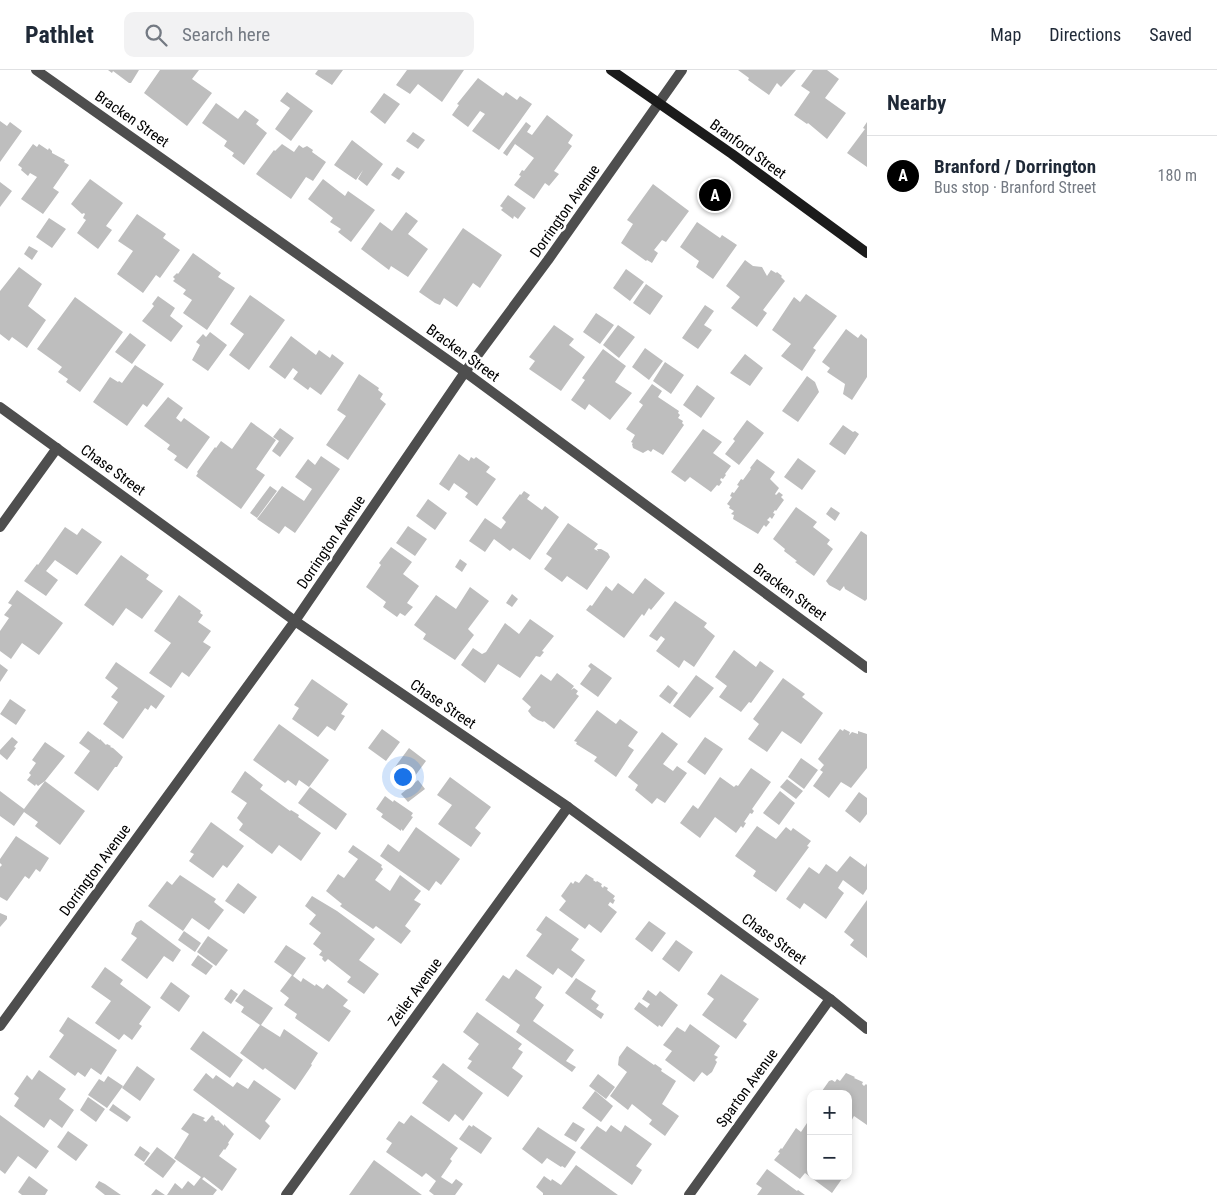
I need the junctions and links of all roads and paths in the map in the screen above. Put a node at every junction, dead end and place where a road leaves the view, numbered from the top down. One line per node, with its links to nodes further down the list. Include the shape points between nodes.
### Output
1 (36, 70): 6 (street, Bracken Street)
2 (611, 70): 4 (main road, Branford Street)
3 (682, 70): 4 (street, Dorrington Avenue)
4 (658, 103): 5 (main road, Branford Street); 6 (street, Dorrington Avenue)
5 (867, 253)
6 (466, 372): 10 (street, Dorrington Avenue); 11 (street, Bracken Street)
7 (0, 407): 8 (street, Chase Street)
8 (57, 448): 9 (street); 10 (street, Chase Street)
9 (0, 527)
10 (295, 621): 12 (street, Chase Street); 14 (street, Dorrington Avenue)
11 (867, 668)
12 (568, 807): 13 (street, Chase Street); 16 (street, Zeiler Avenue)
13 (830, 999): 15 (street, Chase Street); 17 (street, Sparton Avenue)
14 (0, 1026)
15 (867, 1030)
16 (286, 1195)
17 (689, 1195)

